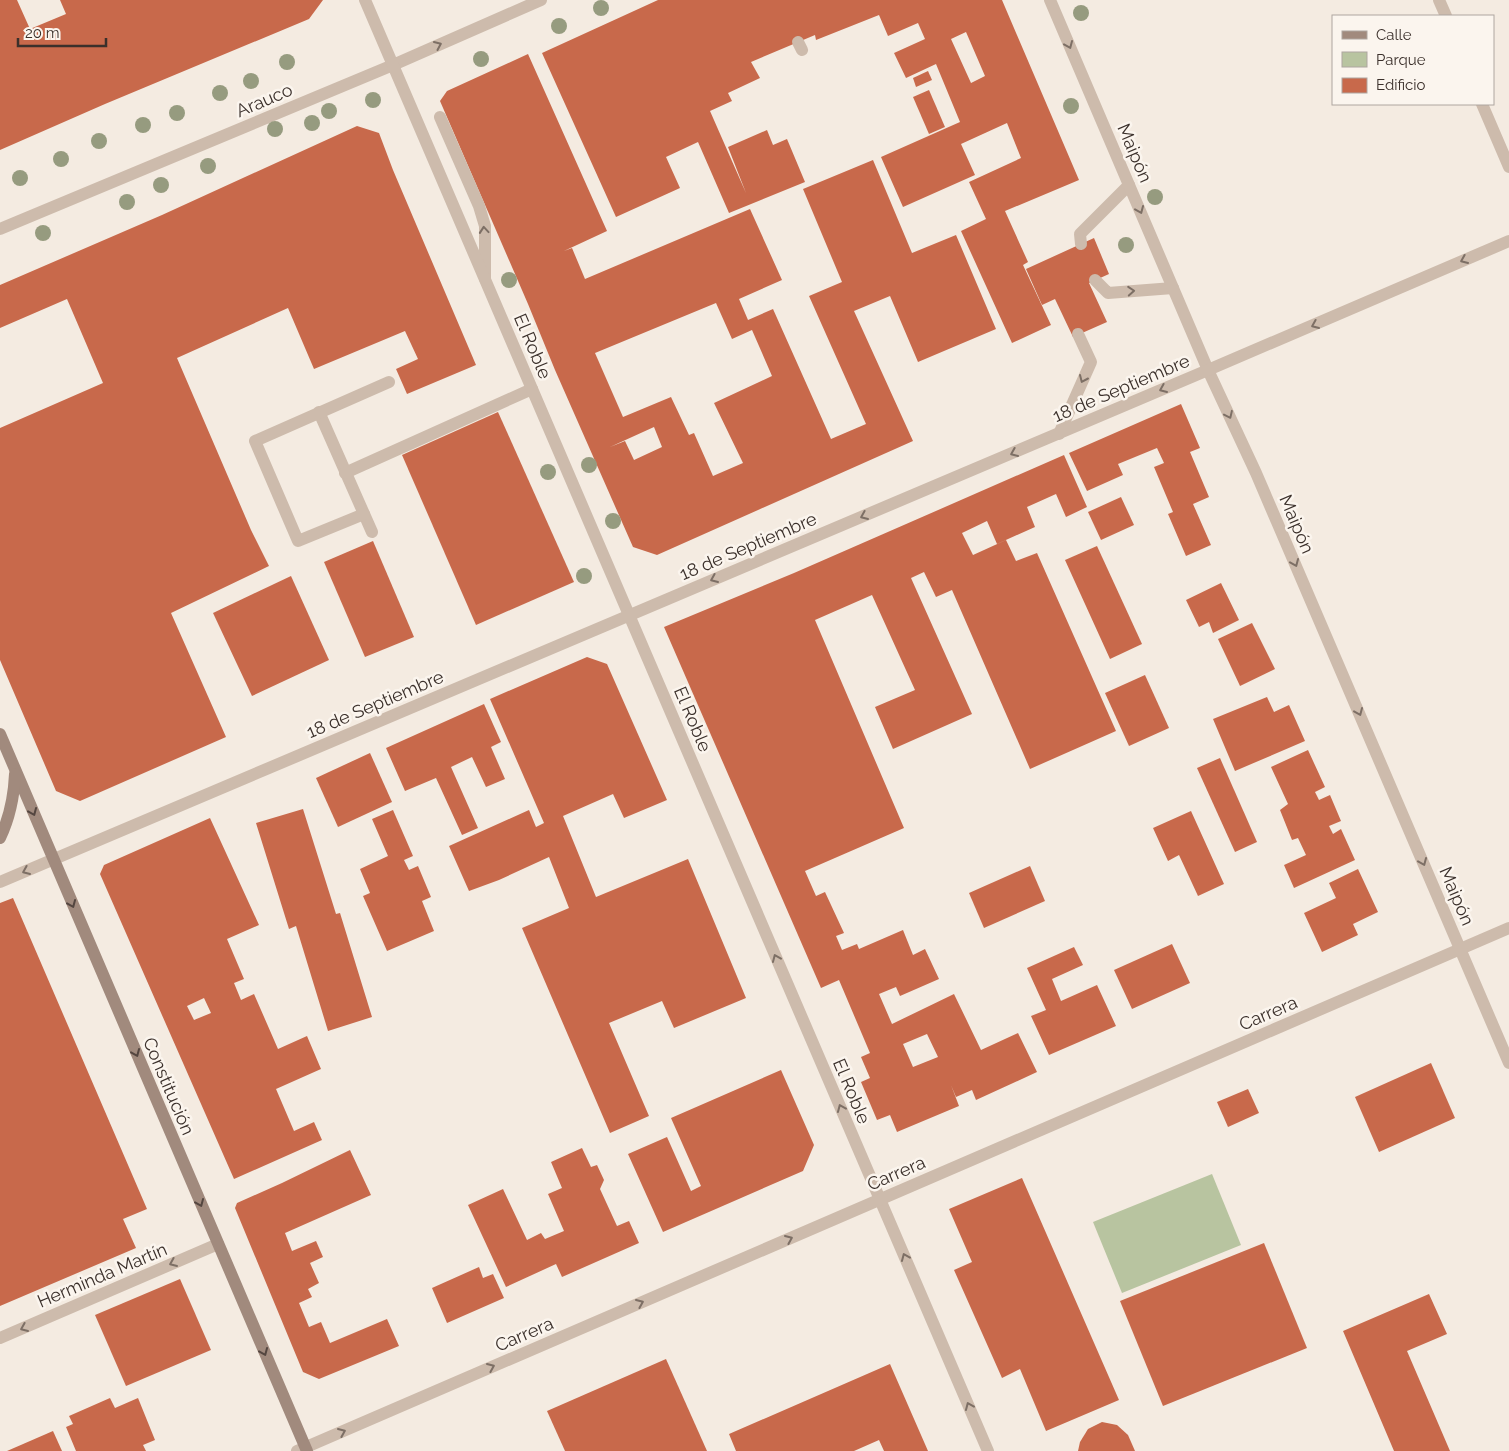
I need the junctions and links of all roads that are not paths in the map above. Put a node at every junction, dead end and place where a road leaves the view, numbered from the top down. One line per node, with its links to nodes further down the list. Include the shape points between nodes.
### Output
1 (365, 0): 6 (street, El Roble)
2 (541, 0): 6 (street, Arauco, one-way to 2)
3 (1050, 0): 10 (street, Maipón, one-way to 10)
4 (1439, 0): 5 (street)
5 (1446, 15)
6 (393, 65): 11 (street, Arauco); 14 (street, El Roble)
7 (1482, 105): 9 (street)
8 (440, 117): 14 (street, one-way to 8, via 485,226)
9 (1509, 167)
10 (1129, 185): 13 (street, via 1080,234); 16 (street, Maipón, one-way to 16)
11 (0, 229)
12 (1509, 241): 18 (street, 18 de Septiembre, one-way to 18)
13 (1081, 244)
14 (485, 279): 20 (street, El Roble)
15 (1095, 280): 16 (street, one-way to 16, via 1108,293)
16 (1173, 288): 18 (street, Maipón)
17 (1078, 334): 22 (street, one-way to 22, via 1091,362)
18 (1208, 370): 22 (street, 18 de Septiembre, one-way to 22); 33 (street, Maipón, one-way to 33, via 1256,473)
19 (389, 382): 21 (street)
20 (532, 389): 23 (street); 26 (street, El Roble)
21 (319, 412): 23 (street); 24 (street, via 255,441 298,541)
22 (1059, 434): 26 (street, 18 de Septiembre, one-way to 26)
23 (345, 473): 24 (street)
24 (364, 514): 25 (street)
25 (372, 532)
26 (629, 615): 30 (street, 18 de Septiembre); 35 (street, El Roble, one-way to 26)
27 (0, 734): 28 (main road, Constitución)
28 (15, 769): 29 (main road, via 14,793); 30 (main road, Constitución, one-way to 30)
29 (0, 838)
30 (53, 859): 31 (street, 18 de Septiembre, one-way to 31); 36 (main road, Constitución, one-way to 36)
31 (0, 882)
32 (1509, 928): 33 (street, Carrera)
33 (1460, 949): 34 (street, Maipón); 35 (street, Carrera)
34 (1509, 1064)
35 (880, 1199): 38 (street, Carrera, one-way to 35); 39 (street, El Roble, one-way to 35)
36 (218, 1244): 37 (street, Herminda Martín, one-way to 37); 38 (main road, Constitución, one-way to 38)
37 (0, 1338)
38 (303, 1450)
39 (988, 1451)

